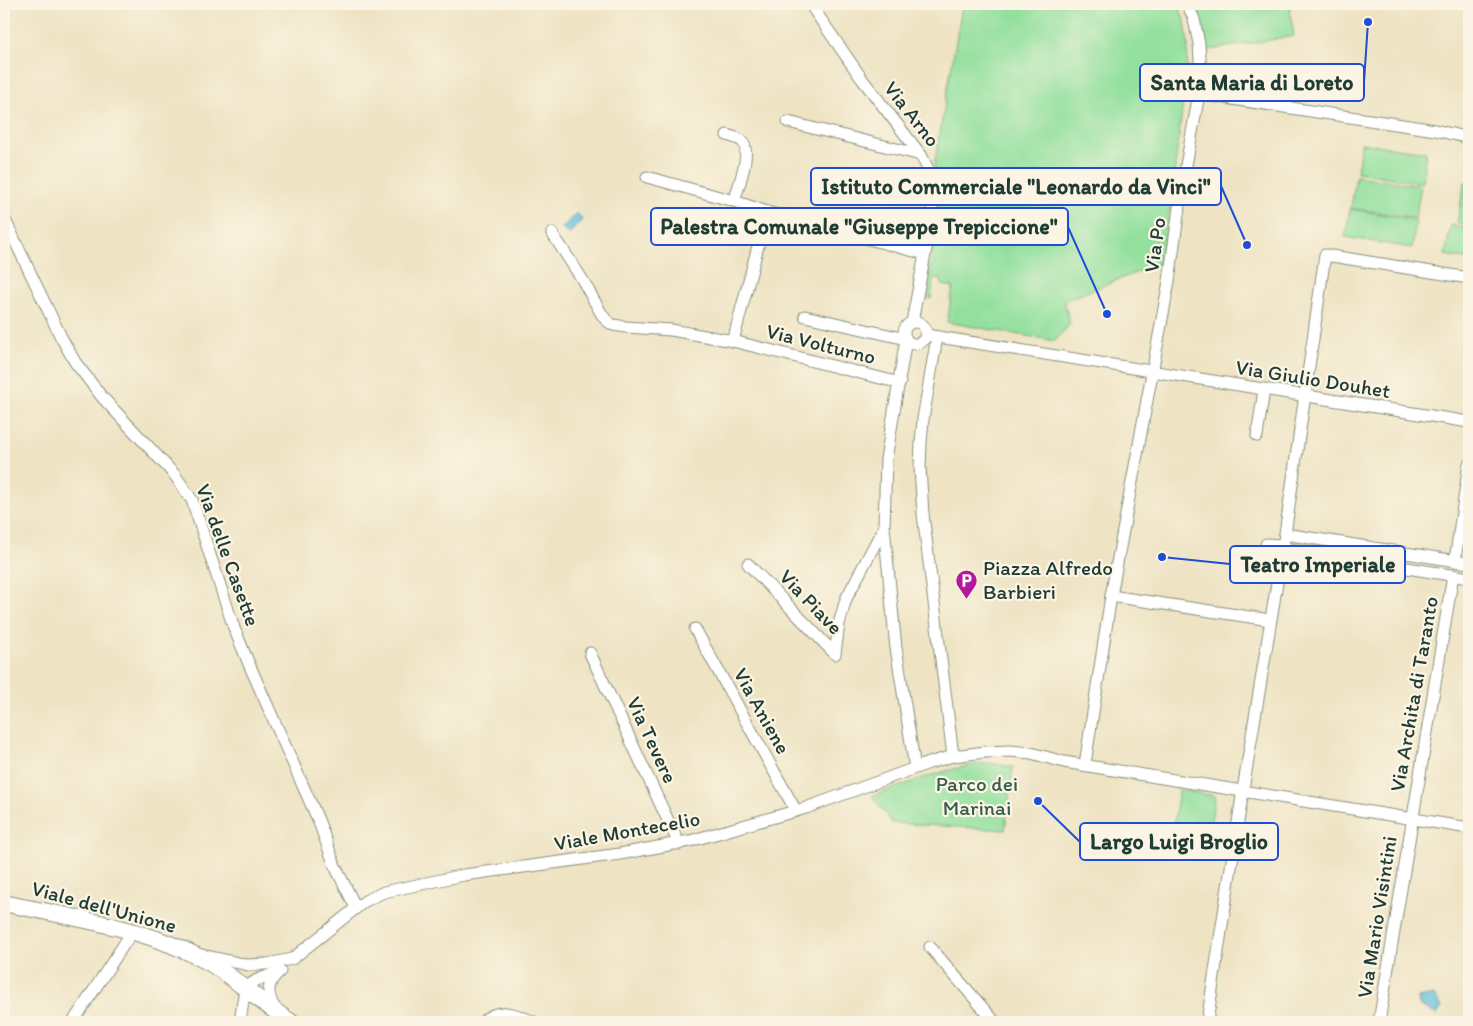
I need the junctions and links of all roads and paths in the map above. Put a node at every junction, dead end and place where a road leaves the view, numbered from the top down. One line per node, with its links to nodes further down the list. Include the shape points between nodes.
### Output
1 (810, 4): 7 (street, Via Arno, via 866,85)
2 (1187, 4): 3 (street, Via Po, via 1199,44)
3 (1199, 94): 6 (street); 20 (street, Via Po)
4 (788, 122): 7 (street)
5 (727, 136): 9 (street, via 740,140 746,149)
6 (1469, 138)
7 (921, 154): 13 (street, Via Arno, via 931,175 933,191)
8 (646, 177): 9 (street)
9 (734, 201): 10 (street)
10 (767, 212): 13 (street); 19 (street, Via Volturno)
11 (4, 218): 48 (street, Via delle Casette, via 75,362 102,397 174,474 192,500 234,628)
12 (552, 233): 19 (street, Via Volturno, via 601,313 610,322 618,326 671,330)
13 (925, 254): 16 (street, Via Arno)
14 (1469, 278): 23 (street, via 1325,255)
15 (805, 316): 18 (street)
16 (912, 322): 17 (street, via 922,325); 18 (street, via 904,331)
17 (931, 336): 18 (street, via 918,344); 20 (street, Via Giulio Douhet); 39 (street, via 920,467)
18 (906, 339): 21 (street)
19 (733, 341): 21 (street, Via Volturno)
20 (1151, 372): 22 (street, Via Giulio Douhet); 35 (street, Via Po)
21 (900, 383): 27 (street, via 886,459)
22 (1264, 390): 23 (street, Via Giulio Douhet); 25 (street)
23 (1304, 397): 24 (street, Via Giulio Douhet); 28 (street)
24 (1469, 422)
25 (1257, 436)
26 (1469, 464): 30 (street)
27 (884, 527): 32 (street, Via Piave, via 846,598 835,654); 41 (street, via 896,648)
28 (1284, 542): 29 (street); 30 (street); 33 (street); 36 (street)
29 (1266, 544)
30 (1455, 560): 31 (street)
31 (1469, 563)
32 (748, 564)
33 (1453, 575): 34 (street); 44 (street, Via Archita di Taranto)
34 (1469, 578)
35 (1111, 596): 36 (street); 40 (street, Via Po)
36 (1270, 620): 42 (street)
37 (695, 629): 43 (street, Via Aniene)
38 (590, 653): 46 (street, Via Tevere)
39 (953, 756): 40 (street, Viale Montecelio, via 1018,752); 41 (street, Viale Montecelio)
40 (1085, 764): 42 (street, Viale Montecelio)
41 (915, 768): 43 (street, Viale Montecelio)
42 (1242, 790): 44 (street, Viale Montecelio); 61 (street)
43 (796, 811): 46 (street, Viale Montecelio)
44 (1412, 818): 45 (street, Viale Montecelio); 62 (street, Via Mario Visintini)
45 (1469, 828)
46 (679, 844): 48 (street, Viale Montecelio, via 440,879 384,892)
47 (4, 903): 49 (main road, Viale dell'Unione)
48 (356, 908): 52 (street, Viale Montecelio)
49 (132, 932): 51 (main road, Viale dell'Unione); 55 (street)
50 (930, 947): 60 (street)
51 (188, 953): 52 (street, Viale Montecelio, via 242,964); 53 (main road, Viale dell'Unione)
52 (279, 966): 53 (street, via 249,971); 54 (street, via 268,990)
53 (239, 984): 54 (main road, Viale dell'Unione); 56 (street)
54 (276, 1012): 57 (main road, Viale dell'Unione)
55 (73, 1022)
56 (240, 1022)
57 (291, 1022)
58 (482, 1022): 59 (street, via 504,1012)
59 (534, 1022)
60 (995, 1022)
61 (1207, 1022)
62 (1379, 1022)

